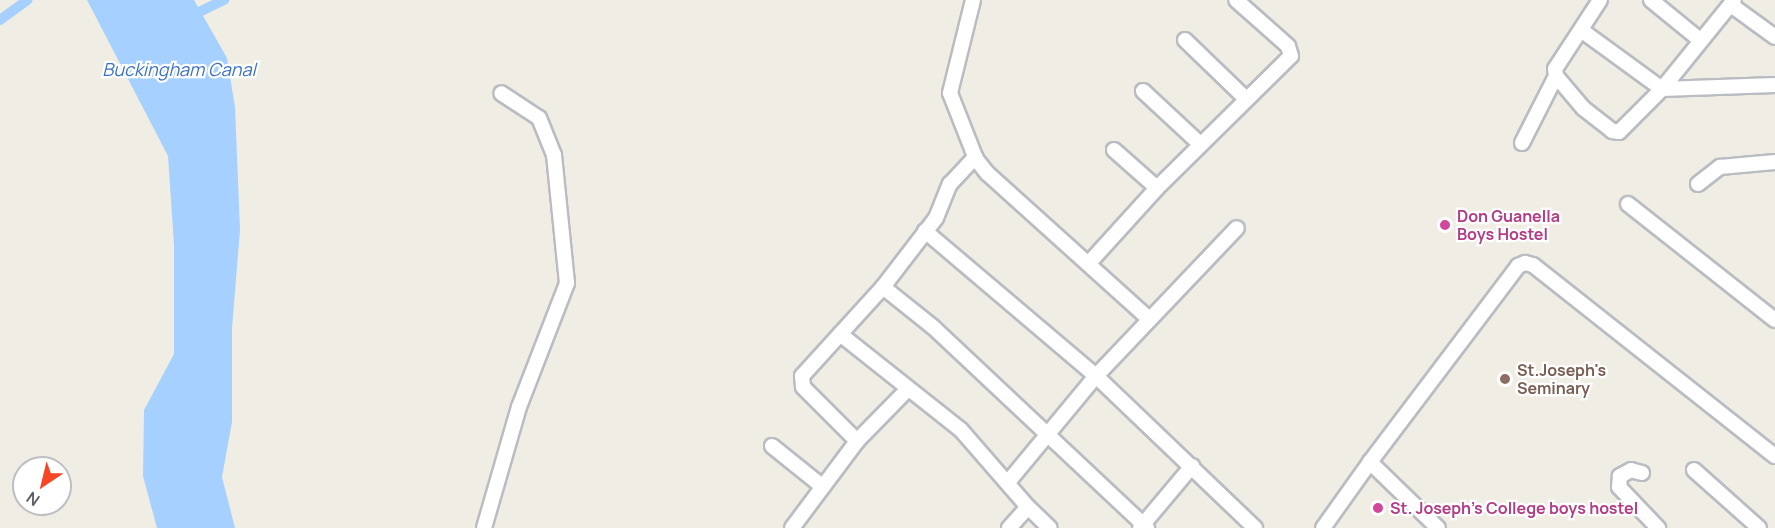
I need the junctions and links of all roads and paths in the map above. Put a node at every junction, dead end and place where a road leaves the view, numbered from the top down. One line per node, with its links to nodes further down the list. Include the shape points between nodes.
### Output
1 (973, 0): 19 (street, via 950,93)
2 (1236, 0): 15 (street, via 1291,51 1287,62)
3 (1600, 0): 6 (street)
4 (1651, 0): 9 (street)
5 (1732, 2): 7 (street); 9 (street)
6 (1581, 30): 10 (street, via 1555,69); 12 (street)
7 (1775, 37)
8 (1185, 40): 15 (street)
9 (1700, 40): 12 (street)
10 (1556, 76): 12 (street, via 1583,108 1611,131 1619,132); 16 (street)
11 (1775, 85): 12 (street)
12 (1662, 89)
13 (1143, 91): 17 (street)
14 (501, 93): 45 (street, via 539,118 554,155 567,283 519,407)
15 (1246, 99): 17 (street)
16 (1522, 143)
17 (1200, 144): 22 (street)
18 (1114, 150): 22 (street)
19 (975, 157): 25 (street, via 950,184 936,218); 26 (street, via 987,173)
20 (1775, 162): 21 (street, via 1720,167)
21 (1698, 184)
22 (1157, 188): 26 (street)
23 (1628, 204): 29 (street)
24 (1237, 228): 28 (street)
25 (925, 231): 27 (street); 31 (street)
26 (1089, 263): 28 (street)
27 (883, 287): 30 (street); 33 (street, via 933,327)
28 (1148, 318): 31 (street)
29 (1775, 320)
30 (840, 334): 32 (street); 34 (street, via 800,381)
31 (1096, 375): 33 (street); 38 (street)
32 (908, 389): 34 (street); 41 (street, via 961,430)
33 (1046, 431): 41 (street); 44 (street)
34 (857, 441): 42 (street)
35 (772, 446): 42 (street)
36 (1775, 456): 37 (street, via 1525,263 1518,266)
37 (1370, 462): 50 (street); 51 (street)
38 (1192, 466): 44 (street); 49 (street)
39 (1694, 470): 53 (street)
40 (1642, 473): 52 (street, via 1631,470 1620,476 1619,487)
41 (1009, 482): 43 (street)
42 (823, 487): 46 (street)
43 (1028, 507): 47 (street); 48 (street)
44 (1143, 527)
45 (484, 528)
46 (792, 528)
47 (1009, 528)
48 (1050, 528)
49 (1255, 528)
50 (1323, 528)
51 (1438, 528)
52 (1658, 528)
53 (1759, 528)

